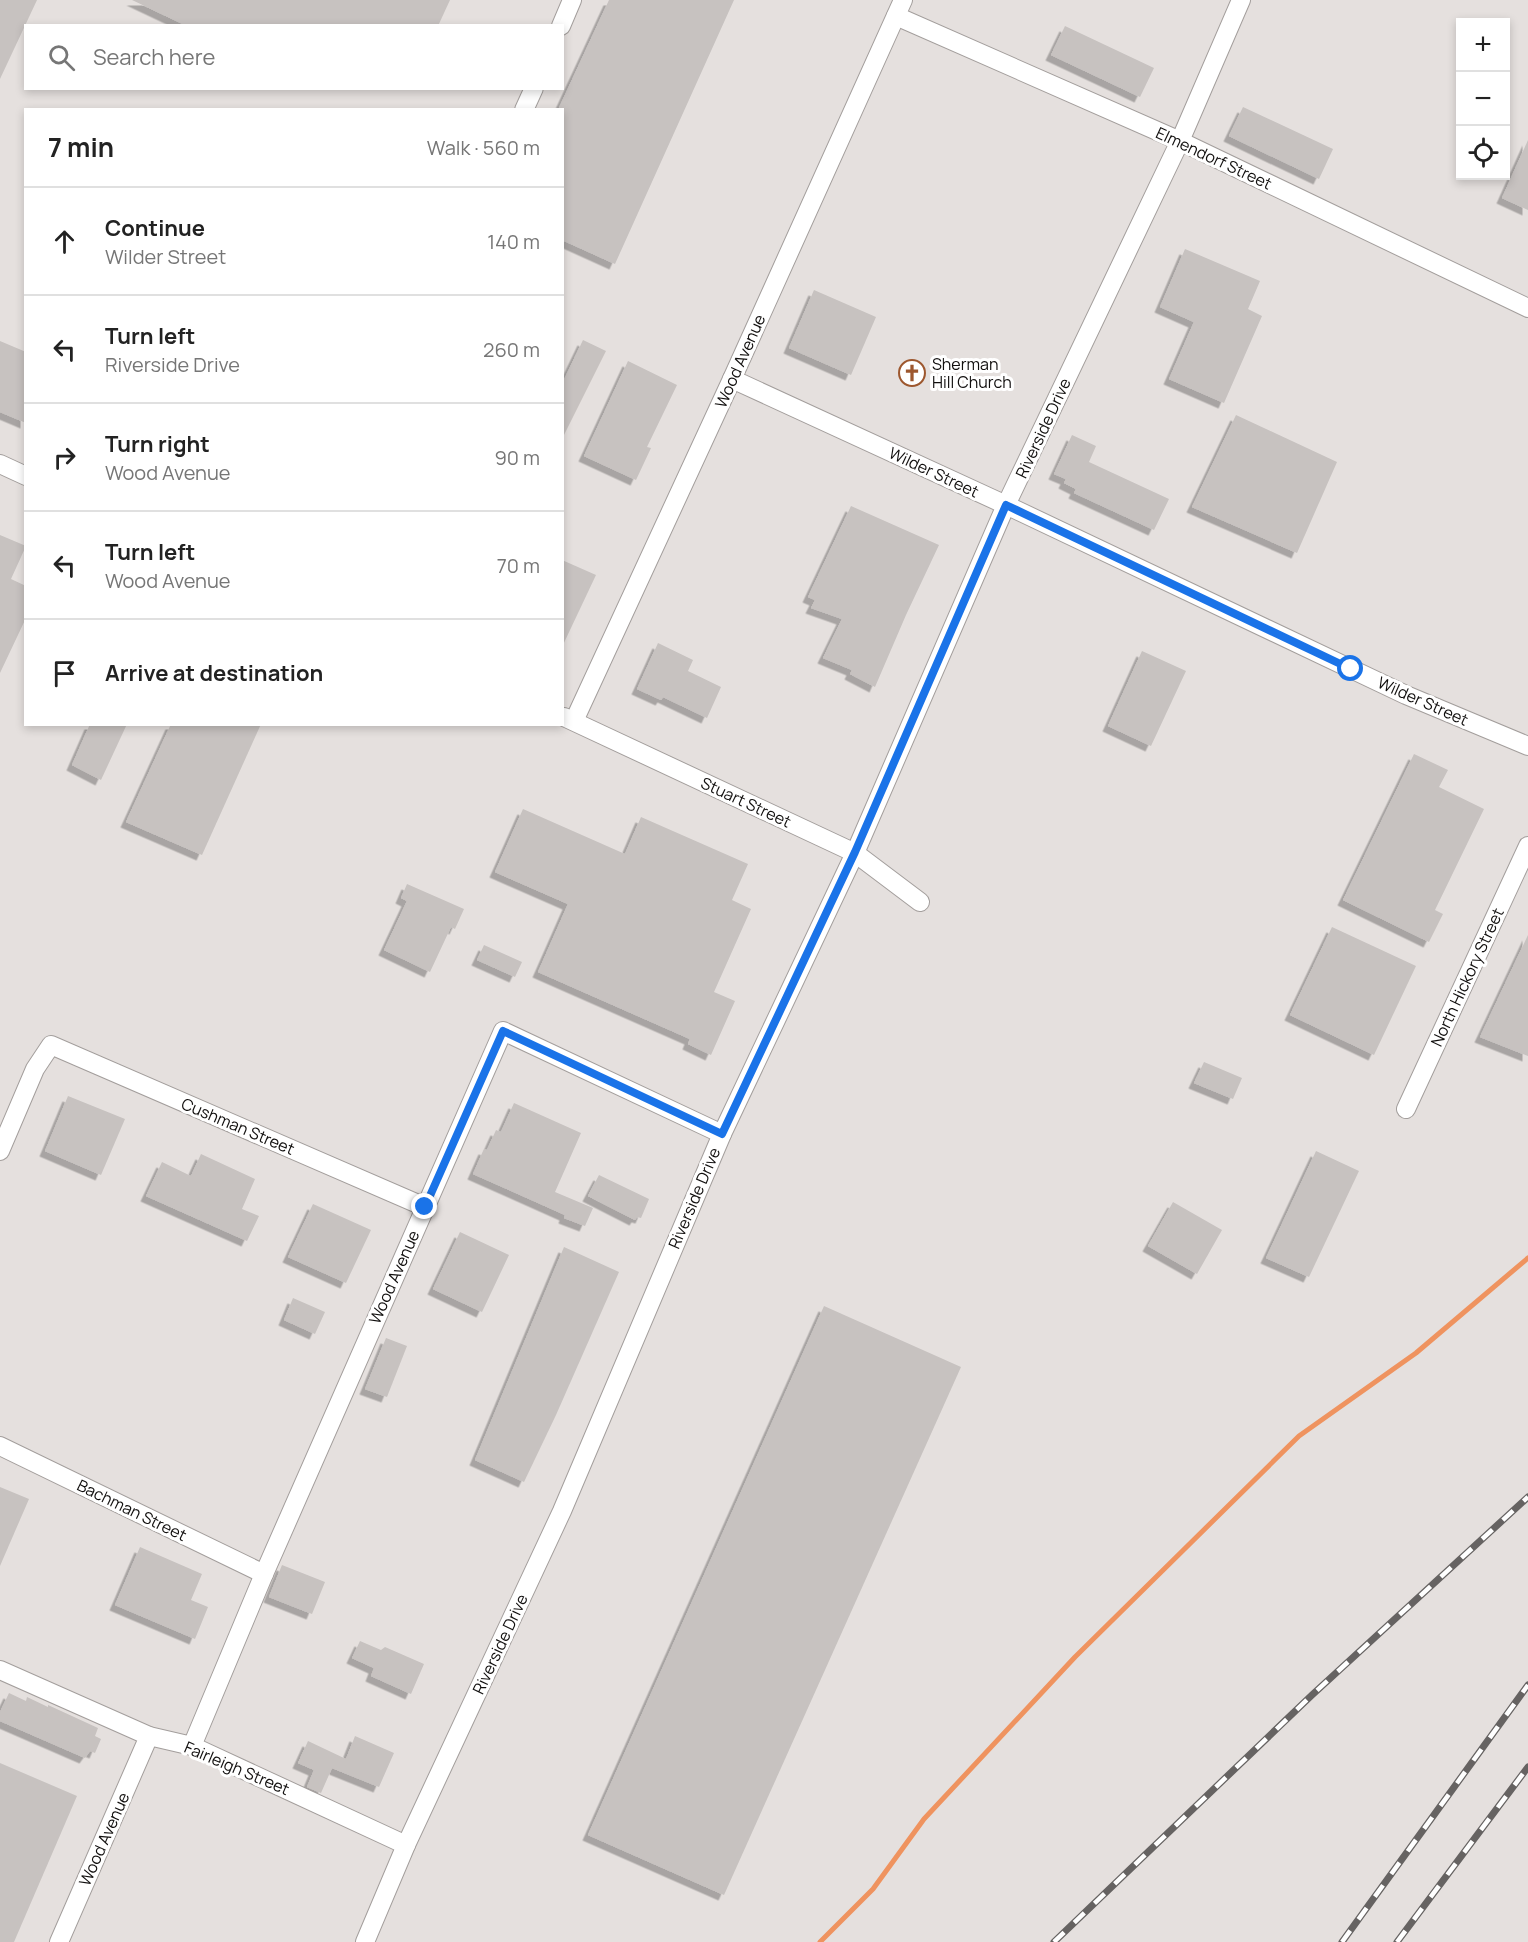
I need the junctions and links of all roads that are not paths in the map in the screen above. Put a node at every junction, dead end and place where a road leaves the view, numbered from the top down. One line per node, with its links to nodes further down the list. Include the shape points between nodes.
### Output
1 (572, 0): 4 (street)
2 (1241, 0): 7 (street, Riverside Drive)
3 (900, 8): 7 (street, Elmendorf Street); 9 (street, Wood Avenue)
4 (562, 24)
5 (533, 90): 6 (street)
6 (525, 108)
7 (1179, 141): 8 (street, Elmendorf Street); 12 (street, Riverside Drive)
8 (1528, 308)
9 (732, 379): 12 (street, Wilder Street); 13 (street, Wood Avenue)
10 (0, 464): 11 (street)
11 (24, 475)
12 (1006, 505): 14 (street, Wilder Street, via 1406,695); 16 (street, Riverside Drive)
13 (568, 719): 16 (street, Stuart Street)
14 (1528, 746)
15 (1528, 846): 18 (street, North Hickory Street)
16 (855, 852): 17 (street, Stuart Street); 19 (street, Riverside Drive)
17 (920, 902)
18 (1406, 1108)
19 (722, 1134): 21 (street, Wood Avenue, via 503,1031); 27 (street, Riverside Drive, via 562,1511)
20 (0, 1151): 21 (street, Cushman Street, via 35,1069 51,1045)
21 (425, 1207): 23 (street, Wood Avenue)
22 (0, 1446): 23 (street, Bachman Street)
23 (264, 1574): 26 (street, Wood Avenue)
24 (0, 1670): 25 (street, Fairleigh Street)
25 (149, 1736): 26 (street, Fairleigh Street); 28 (street, Wood Avenue)
26 (192, 1746): 27 (street, Fairleigh Street)
27 (406, 1845): 29 (street, Riverside Drive)
28 (59, 1942)
29 (365, 1942)

